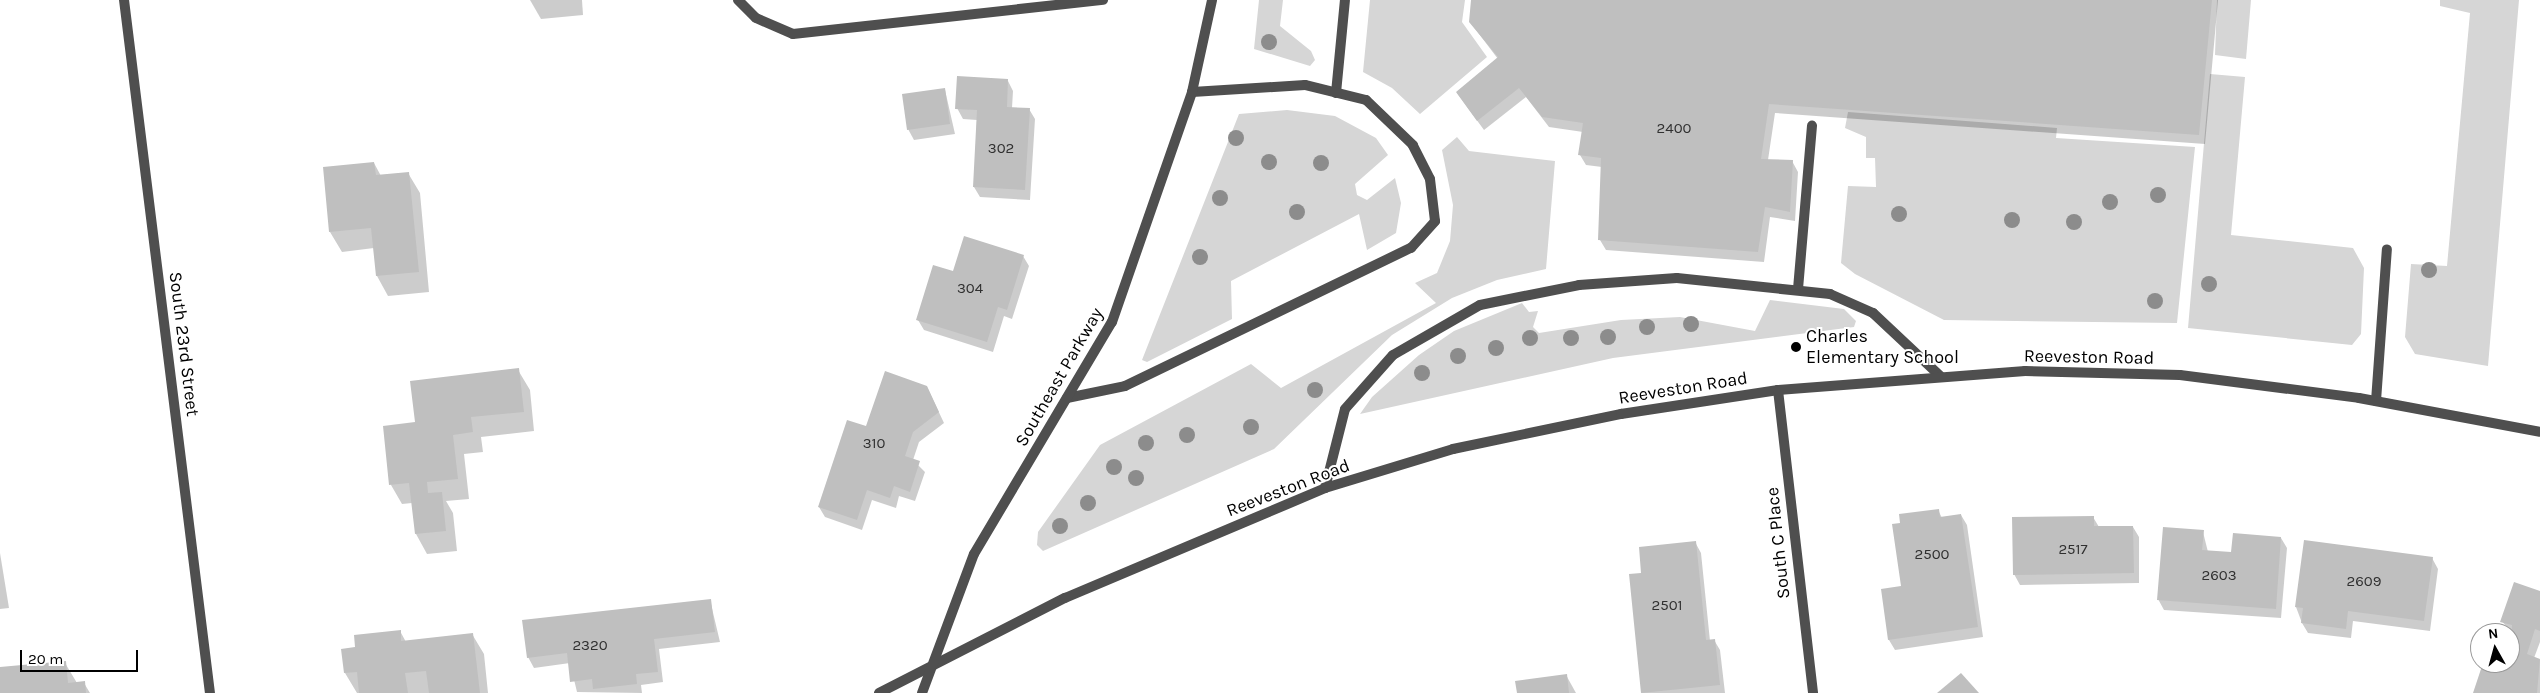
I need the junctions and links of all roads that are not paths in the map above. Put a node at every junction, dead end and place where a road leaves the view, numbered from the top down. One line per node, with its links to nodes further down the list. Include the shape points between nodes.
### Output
1 (124, 0): 18 (street, South 23rd Street)
2 (738, 0): 3 (street, via 756,18 793,34)
3 (1102, 0)
4 (1212, 0): 6 (street, Southeast Parkway)
5 (1345, 0): 7 (street)
6 (1192, 92): 7 (street, via 1305,85); 13 (street, Southeast Parkway, via 1112,322)
7 (1336, 93): 13 (street, via 1366,100 1390,119 1413,145 1430,179 1435,221 1411,248 1125,386)
8 (1812, 126): 10 (street)
9 (2387, 249): 14 (street)
10 (1798, 288): 11 (street, via 1830,294 1873,313); 16 (street, via 1677,278 1579,285 1480,305 1393,354 1345,409)
11 (1940, 376): 12 (street, Reeveston Road); 14 (street, Reeveston Road, via 2025,371 2180,375)
12 (1778, 390): 16 (street, Reeveston Road, via 1621,414 1453,449); 21 (street, South C Place)
13 (1067, 398): 17 (street, Southeast Parkway, via 974,554)
14 (2376, 401): 15 (street, Reeveston Road)
15 (2540, 432)
16 (1325, 488): 17 (street, Reeveston Road, via 1065,598)
17 (927, 671): 19 (street, Reeveston Road); 20 (street, Southeast Parkway)
18 (210, 693)
19 (879, 693)
20 (922, 693)
21 (1813, 693)

